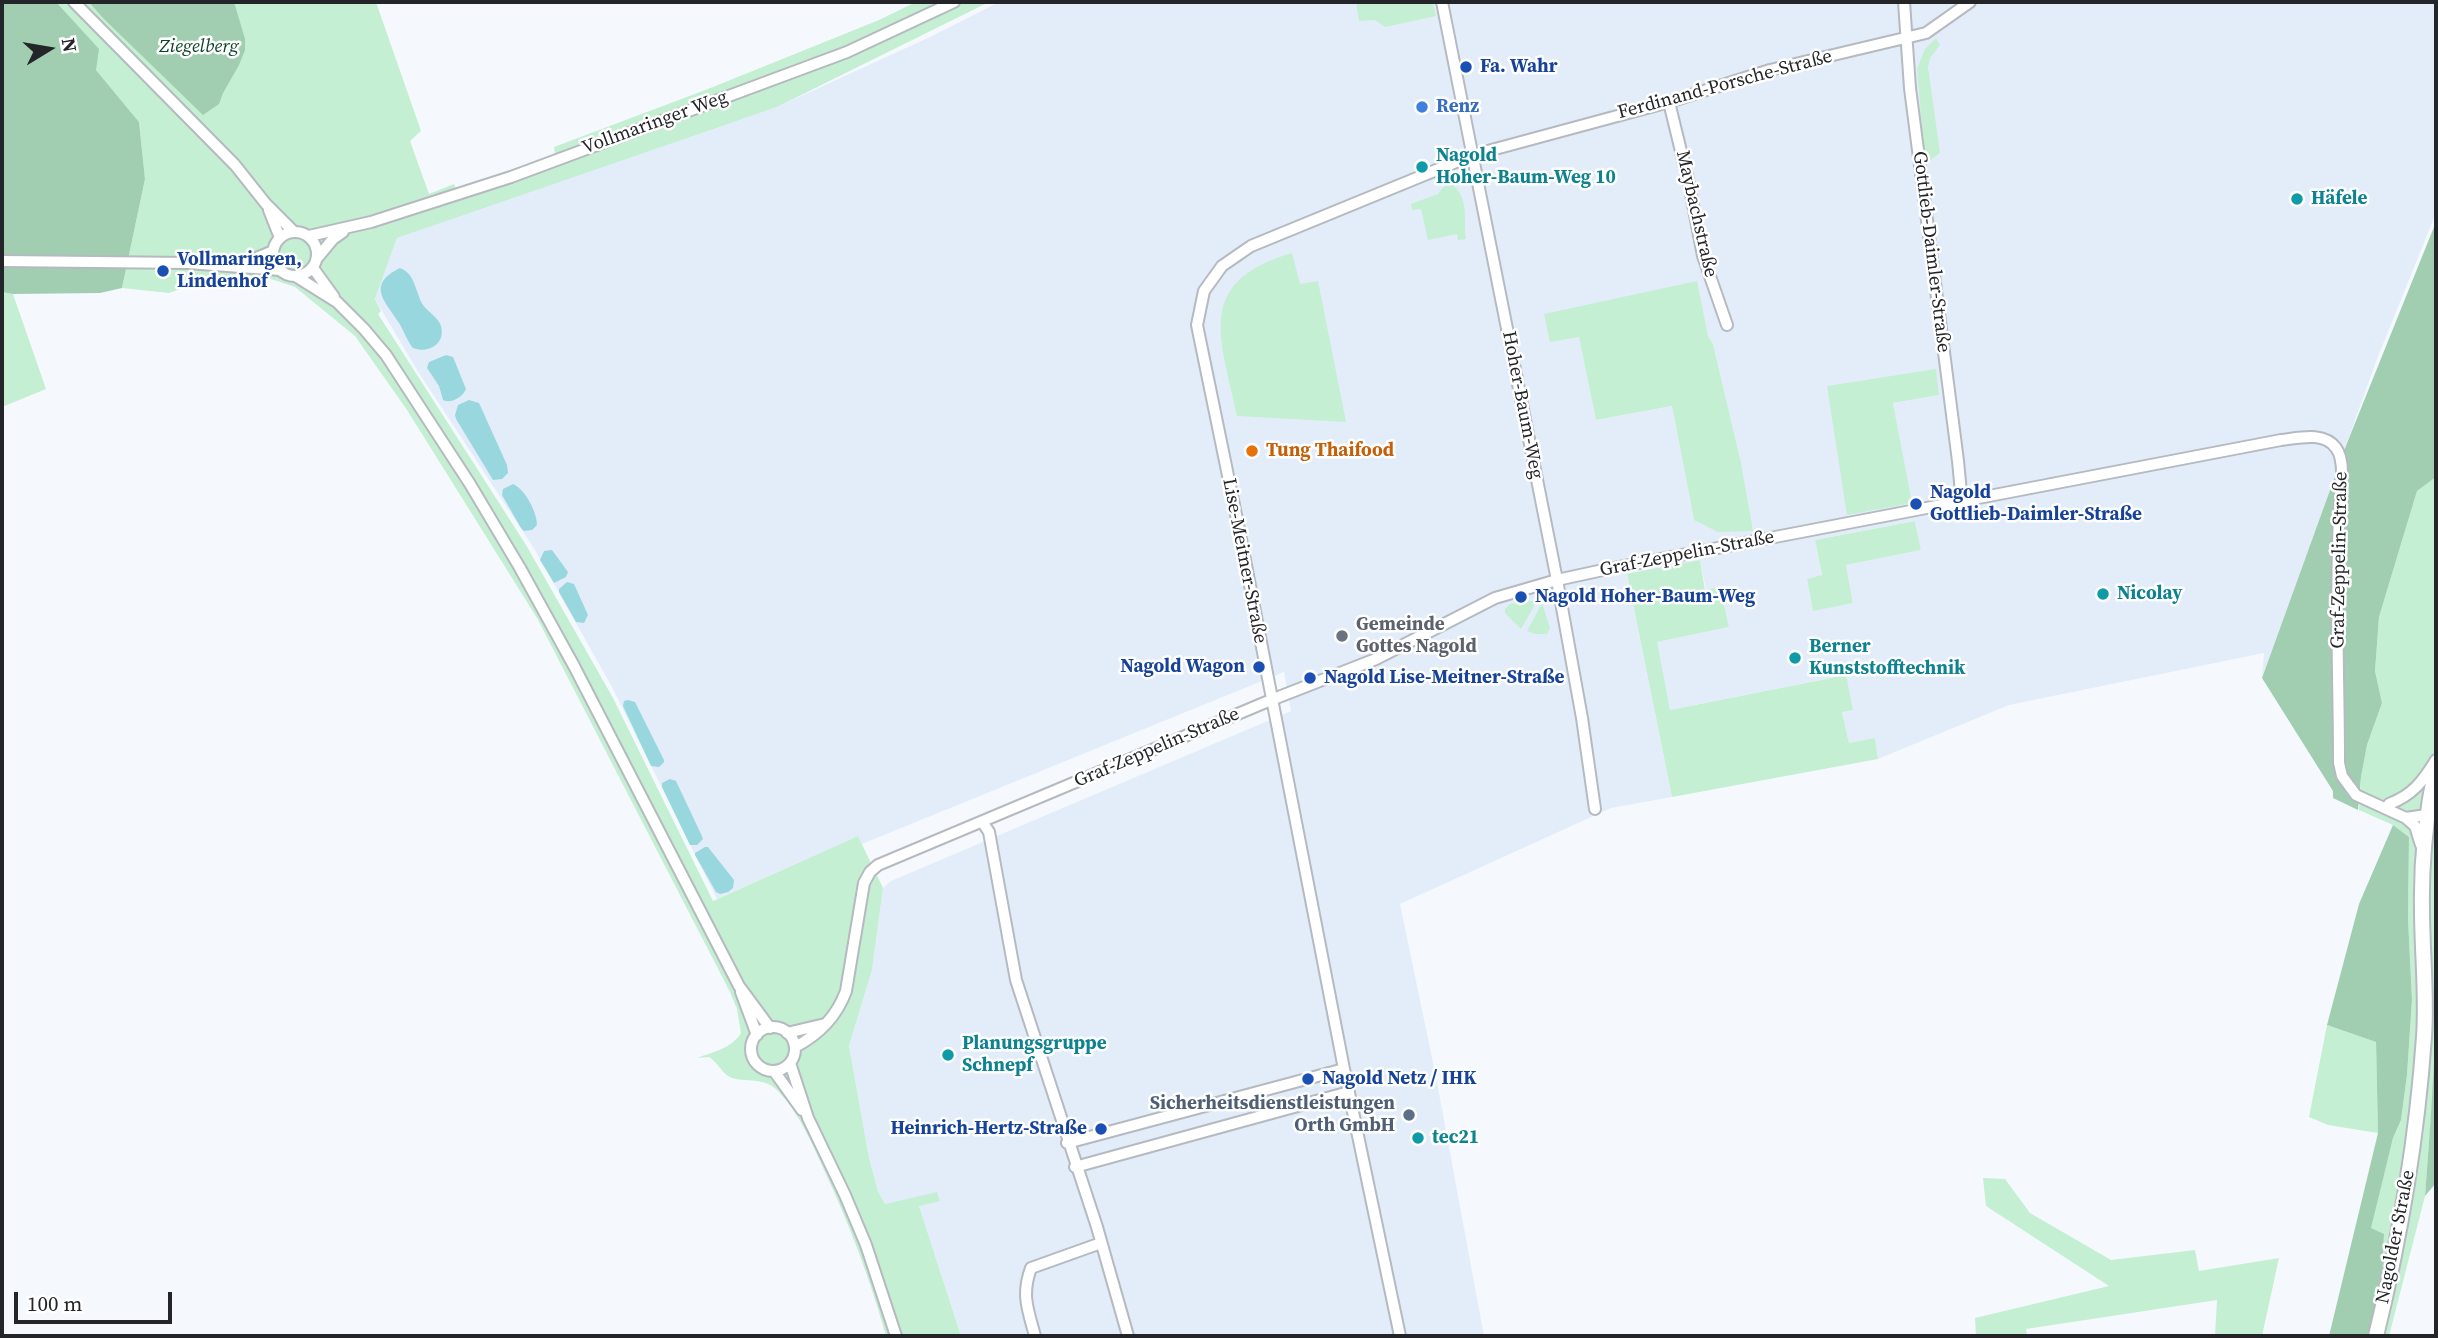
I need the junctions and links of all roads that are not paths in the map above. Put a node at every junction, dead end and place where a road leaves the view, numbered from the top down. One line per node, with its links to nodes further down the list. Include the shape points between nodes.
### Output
1 (74, 2): 9 (street, via 235,165)
2 (954, 2): 10 (street, Vollmaringer Weg, via 847,52 475,190)
3 (1442, 2): 8 (street, Hoher-Baum-Weg)
4 (1904, 2): 6 (street, Gottlieb-Daimler-Straße)
5 (1970, 2): 6 (street, Ferdinand-Porsche-Straße, via 1926,33)
6 (1906, 37): 7 (street, Ferdinand-Porsche-Straße, via 1770,70); 23 (street, Gottlieb-Daimler-Straße)
7 (1669, 102): 8 (street, Ferdinand-Porsche-Straße); 22 (street, Maybachstraße, via 1703,256)
8 (1473, 155): 24 (street, Hoher-Baum-Weg); 25 (street, Lise-Meitner-Straße, via 1251,246 1222,266 1205,291 1197,325)
9 (266, 204): 11 (street); 13 (street)
10 (349, 228): 12 (street, Vollmaringer Weg); 15 (street, Vollmaringer Weg)
11 (294, 232): 12 (street); 13 (street)
12 (309, 236): 15 (street)
13 (280, 238): 14 (street)
14 (273, 251): 17 (street); 19 (street)
15 (318, 257): 18 (street)
16 (2, 261): 17 (street)
17 (234, 267): 19 (street)
18 (313, 268): 20 (street); 21 (street)
19 (280, 270): 20 (street)
20 (297, 277): 21 (street)
21 (337, 303): 34 (street, via 386,355 520,568)
22 (1727, 325)
23 (1962, 503): 24 (street, Graf-Zeppelin-Straße); 28 (street, Graf-Zeppelin-Straße, via 2281,440 2326,439 2340,454 2342,468 2339,763 2356,795)
24 (1557, 580): 25 (street, Graf-Zeppelin-Straße, via 1495,598 1376,659); 29 (street, Hoher-Baum-Weg)
25 (1271, 700): 32 (street, Graf-Zeppelin-Straße); 41 (street, Lise-Meitner-Straße)
26 (2436, 760): 28 (street, via 2412,793)
27 (2436, 767): 30 (main road, Nagolder Straße)
28 (2384, 805): 30 (street, Graf-Zeppelin-Straße, via 2409,806); 31 (street, Graf-Zeppelin-Straße)
29 (1595, 809)
30 (2426, 815): 31 (street); 33 (main road, Nagolder Straße)
31 (2406, 818): 33 (street, via 2420,837)
32 (983, 823): 35 (street, Graf-Zeppelin-Straße, via 870,872 860,899 846,990 836,1013); 45 (street, via 989,832 1016,980)
33 (2423, 860): 52 (main road, Nagolder Straße, via 2424,1036 2405,1198)
34 (739, 986): 36 (street); 38 (street)
35 (825, 1024): 37 (street); 39 (street, Graf-Zeppelin-Straße)
36 (770, 1028): 37 (street); 38 (street)
37 (787, 1033): 39 (street)
38 (757, 1035): 42 (street, via 751,1047 754,1061)
39 (795, 1047): 40 (street)
40 (790, 1063): 42 (street); 44 (street)
41 (1344, 1069): 43 (street, Lise-Meitner-Straße); 45 (street)
42 (775, 1071): 44 (street)
43 (1349, 1092): 46 (street); 51 (street, Lise-Meitner-Straße)
44 (808, 1118): 48 (street, via 866,1245)
45 (1068, 1143): 46 (street)
46 (1075, 1167): 47 (street)
47 (1101, 1243): 49 (street, via 1031,1268 1025,1283 1026,1304); 50 (street)
48 (896, 1336)
49 (1035, 1336)
50 (1128, 1336)
51 (1400, 1336)
52 (2376, 1336)

